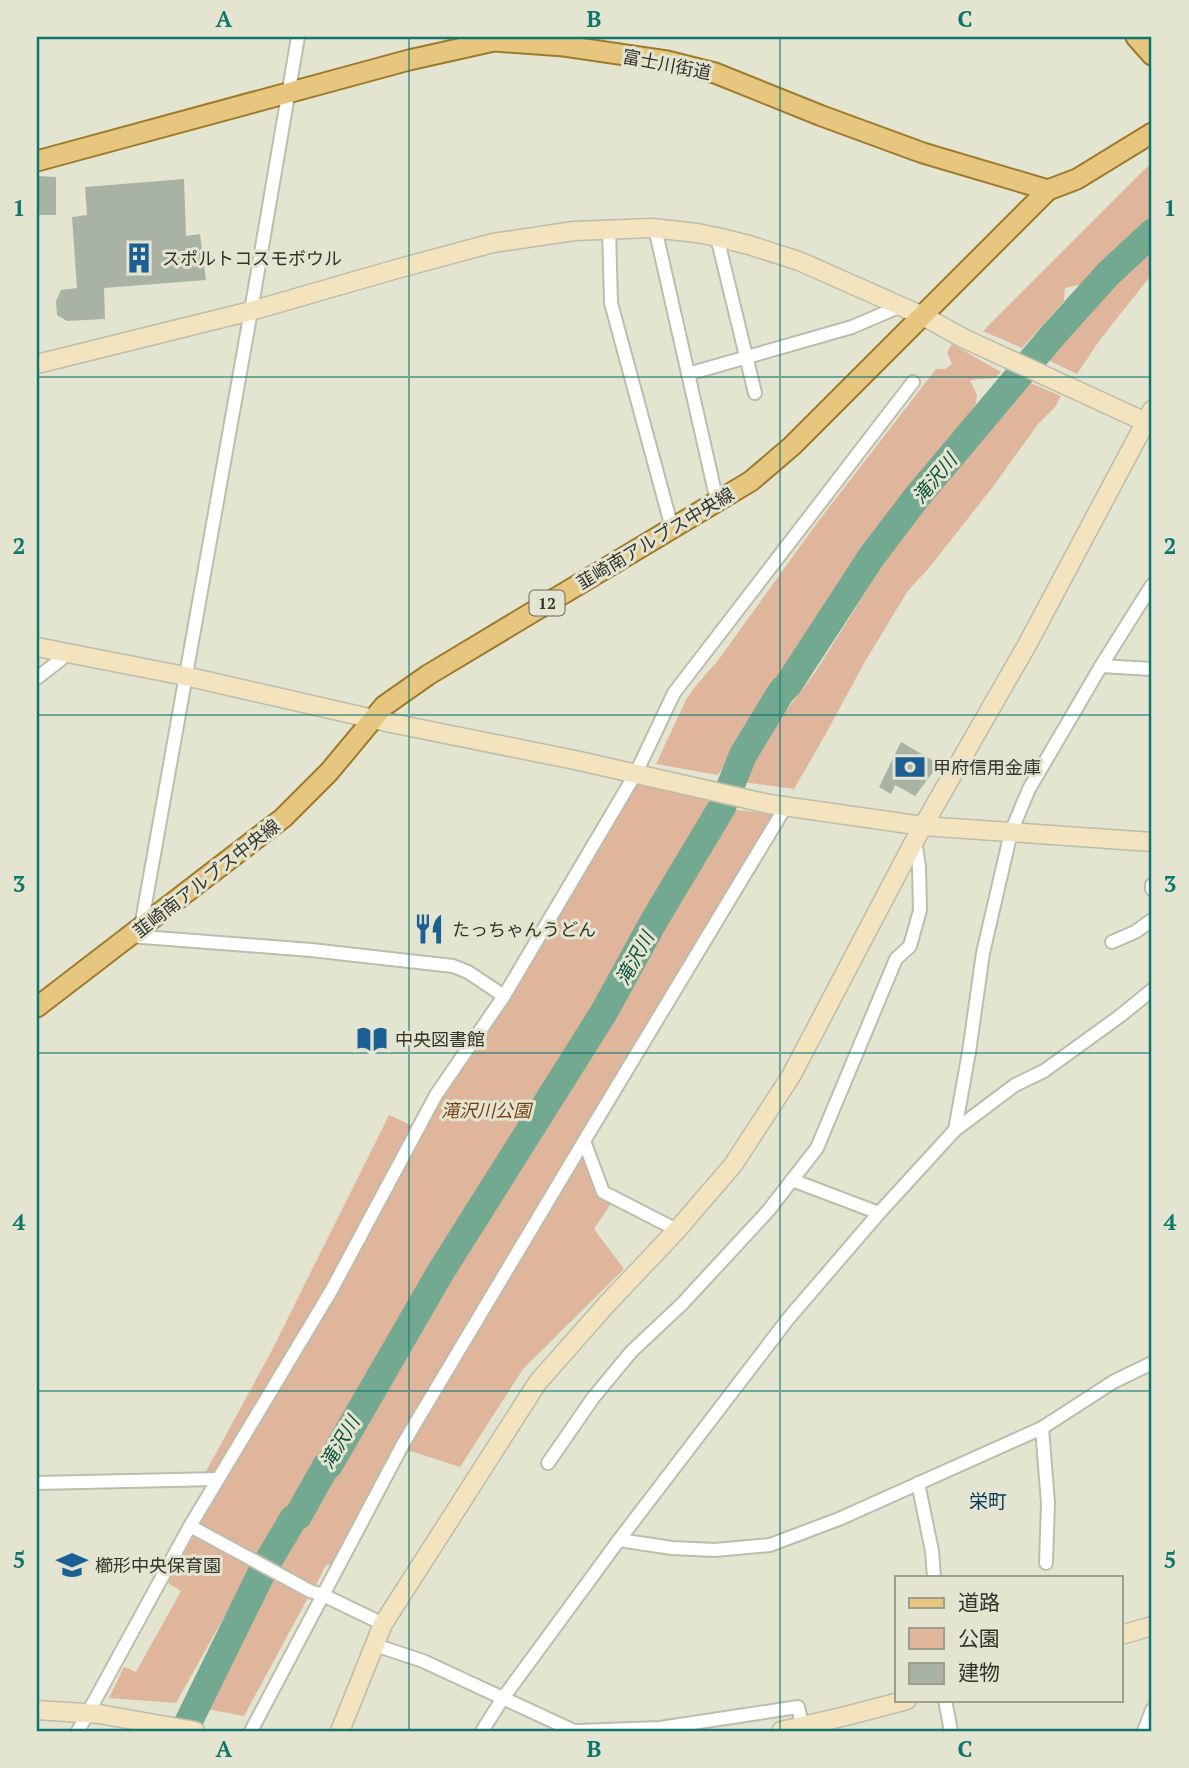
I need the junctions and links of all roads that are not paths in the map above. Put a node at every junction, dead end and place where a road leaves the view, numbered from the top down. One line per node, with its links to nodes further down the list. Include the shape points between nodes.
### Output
1 (298, 37): 4 (street)
2 (1136, 37): 3 (main road)
3 (1152, 55)
4 (289, 92): 6 (main road, 富士川街道); 7 (main road, 富士川街道, via 494,41 564,46 715,73 923,153); 12 (street)
5 (1152, 133): 7 (main road, via 1077,179)
6 (37, 161)
7 (1048, 190): 13 (main road, 韮崎南アルプス中央線 / 12)
8 (655, 228): 9 (street); 10 (street); 16 (street)
9 (609, 229): 12 (street, via 493,243); 21 (street, via 611,303)
10 (717, 237): 11 (street, via 799,261); 14 (street)
11 (901, 306): 13 (street); 14 (street, via 852,327)
12 (251, 311): 15 (street); 27 (street)
13 (923, 316): 19 (street, via 1070,388); 20 (main road, 韮崎南アルプス中央線 / 12, via 792,446 751,481)
14 (747, 357): 16 (street); 18 (street)
15 (37, 364)
16 (688, 374): 20 (street)
17 (913, 382): 30 (street, via 674,693)
18 (755, 393)
19 (1150, 419): 33 (street)
20 (717, 501): 21 (main road, 韮崎南アルプス中央線 / 12)
21 (672, 528): 29 (main road, 韮崎南アルプス中央線 / 12, via 428,675)
22 (1152, 585): 25 (street)
23 (37, 646): 24 (street)
24 (69, 653): 27 (street); 28 (street)
25 (1101, 666): 26 (street); 32 (street, via 1029,789)
26 (1152, 669)
27 (185, 676): 29 (street); 36 (street)
28 (37, 678)
29 (373, 719): 30 (street); 36 (main road, 韮崎南アルプス中央線 / 12, via 330,772 283,818)
30 (636, 773): 31 (street); 39 (street)
31 (778, 805): 33 (street); 42 (street)
32 (1010, 832): 33 (street); 34 (street); 41 (street, via 983,953)
33 (919, 833): 43 (street, via 920,910 910,946 896,959 817,1148); 45 (street, via 791,1076 733,1165)
34 (1152, 842)
35 (1152, 920): 37 (street)
36 (136, 932): 39 (street, via 453,966); 40 (main road, 韮崎南アルプス中央線 / 12)
37 (1112, 942)
38 (1152, 990): 41 (street)
39 (504, 996): 49 (street, via 436,1095 331,1291)
40 (37, 1007)
41 (955, 1130): 44 (street)
42 (584, 1141): 45 (street, via 603,1192); 56 (street, via 403,1444)
43 (792, 1180): 44 (street); 48 (street, via 768,1211 631,1352)
44 (879, 1213): 53 (street, via 788,1319)
45 (677, 1230): 57 (street, via 538,1382)
46 (1152, 1363): 47 (street)
47 (1042, 1428): 51 (street); 54 (street, via 1048,1503)
48 (548, 1463)
49 (218, 1479): 50 (street); 52 (street)
50 (37, 1483)
51 (918, 1483): 53 (street, via 770,1545 715,1550); 55 (street)
52 (190, 1526): 56 (street); 66 (street)
53 (619, 1540): 61 (street)
54 (1046, 1563)
55 (934, 1576)
56 (323, 1595): 57 (street); 70 (street)
57 (383, 1624): 60 (street)
58 (1152, 1626): 59 (street)
59 (1122, 1635)
60 (374, 1645): 61 (street, via 423,1661); 71 (street)
61 (503, 1698): 72 (street); 73 (street)
62 (899, 1702): 67 (street)
63 (945, 1702): 75 (street)
64 (37, 1710): 66 (street)
65 (1152, 1710): 76 (street)
66 (94, 1714): 68 (street); 69 (street)
67 (804, 1729): 73 (street, via 798,1707 660,1728); 74 (street)
68 (78, 1731)
69 (195, 1731)
70 (251, 1731)
71 (340, 1731)
72 (482, 1731)
73 (576, 1731)
74 (780, 1731)
75 (951, 1731)
76 (1144, 1731)

